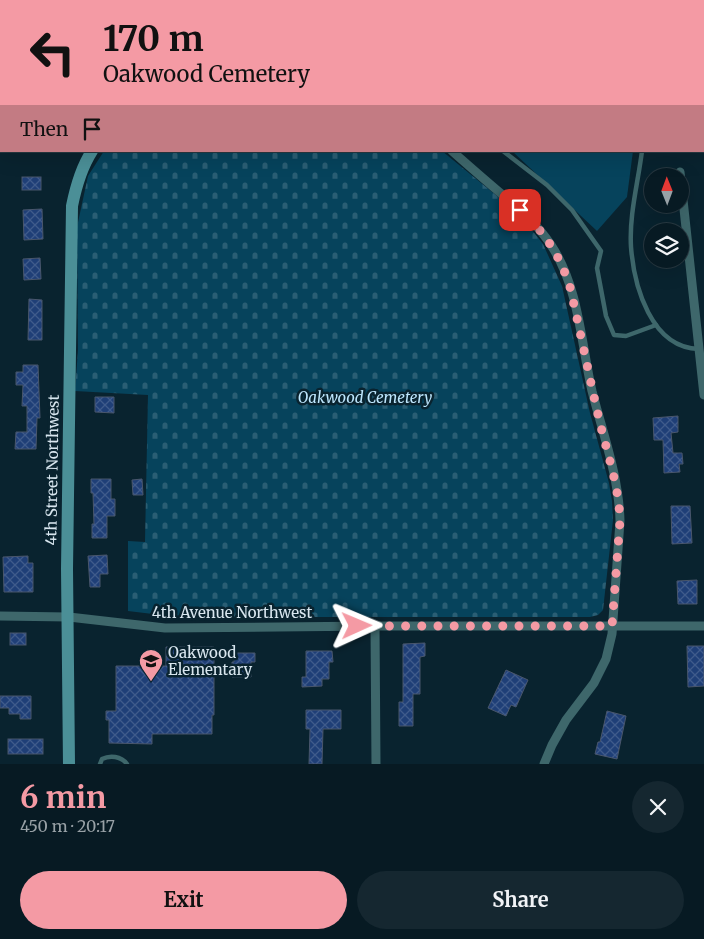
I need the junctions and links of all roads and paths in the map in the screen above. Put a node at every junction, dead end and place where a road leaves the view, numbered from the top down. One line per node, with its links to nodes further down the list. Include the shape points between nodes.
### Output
1 (92, 152): 10 (main road, 4th Street Northwest, via 79,177 72,206)
2 (453, 152): 12 (street, via 534,222 560,260 570,287 619,504)
3 (504, 152): 6 (lane, via 547,185 572,210 601,251 597,268 606,316 614,335 626,336)
4 (642, 152): 6 (lane, via 631,246 637,286)
5 (684, 213): 7 (street)
6 (656, 325): 7 (lane, via 666,338)
7 (699, 350): 8 (street)
8 (704, 395)
9 (0, 616): 10 (street, 4th Avenue Northwest)
10 (69, 617): 11 (street, 4th Avenue Northwest, via 165,628); 14 (main road, 4th Street Northwest)
11 (376, 626): 12 (street, 4th Avenue Northwest); 17 (street)
12 (612, 626): 13 (street, 4th Avenue Northwest); 18 (street, via 610,647 598,677 566,720)
13 (704, 626)
14 (69, 764)
15 (100, 764): 16 (lane, via 104,757 112,757)
16 (127, 764)
17 (376, 764)
18 (544, 764)

